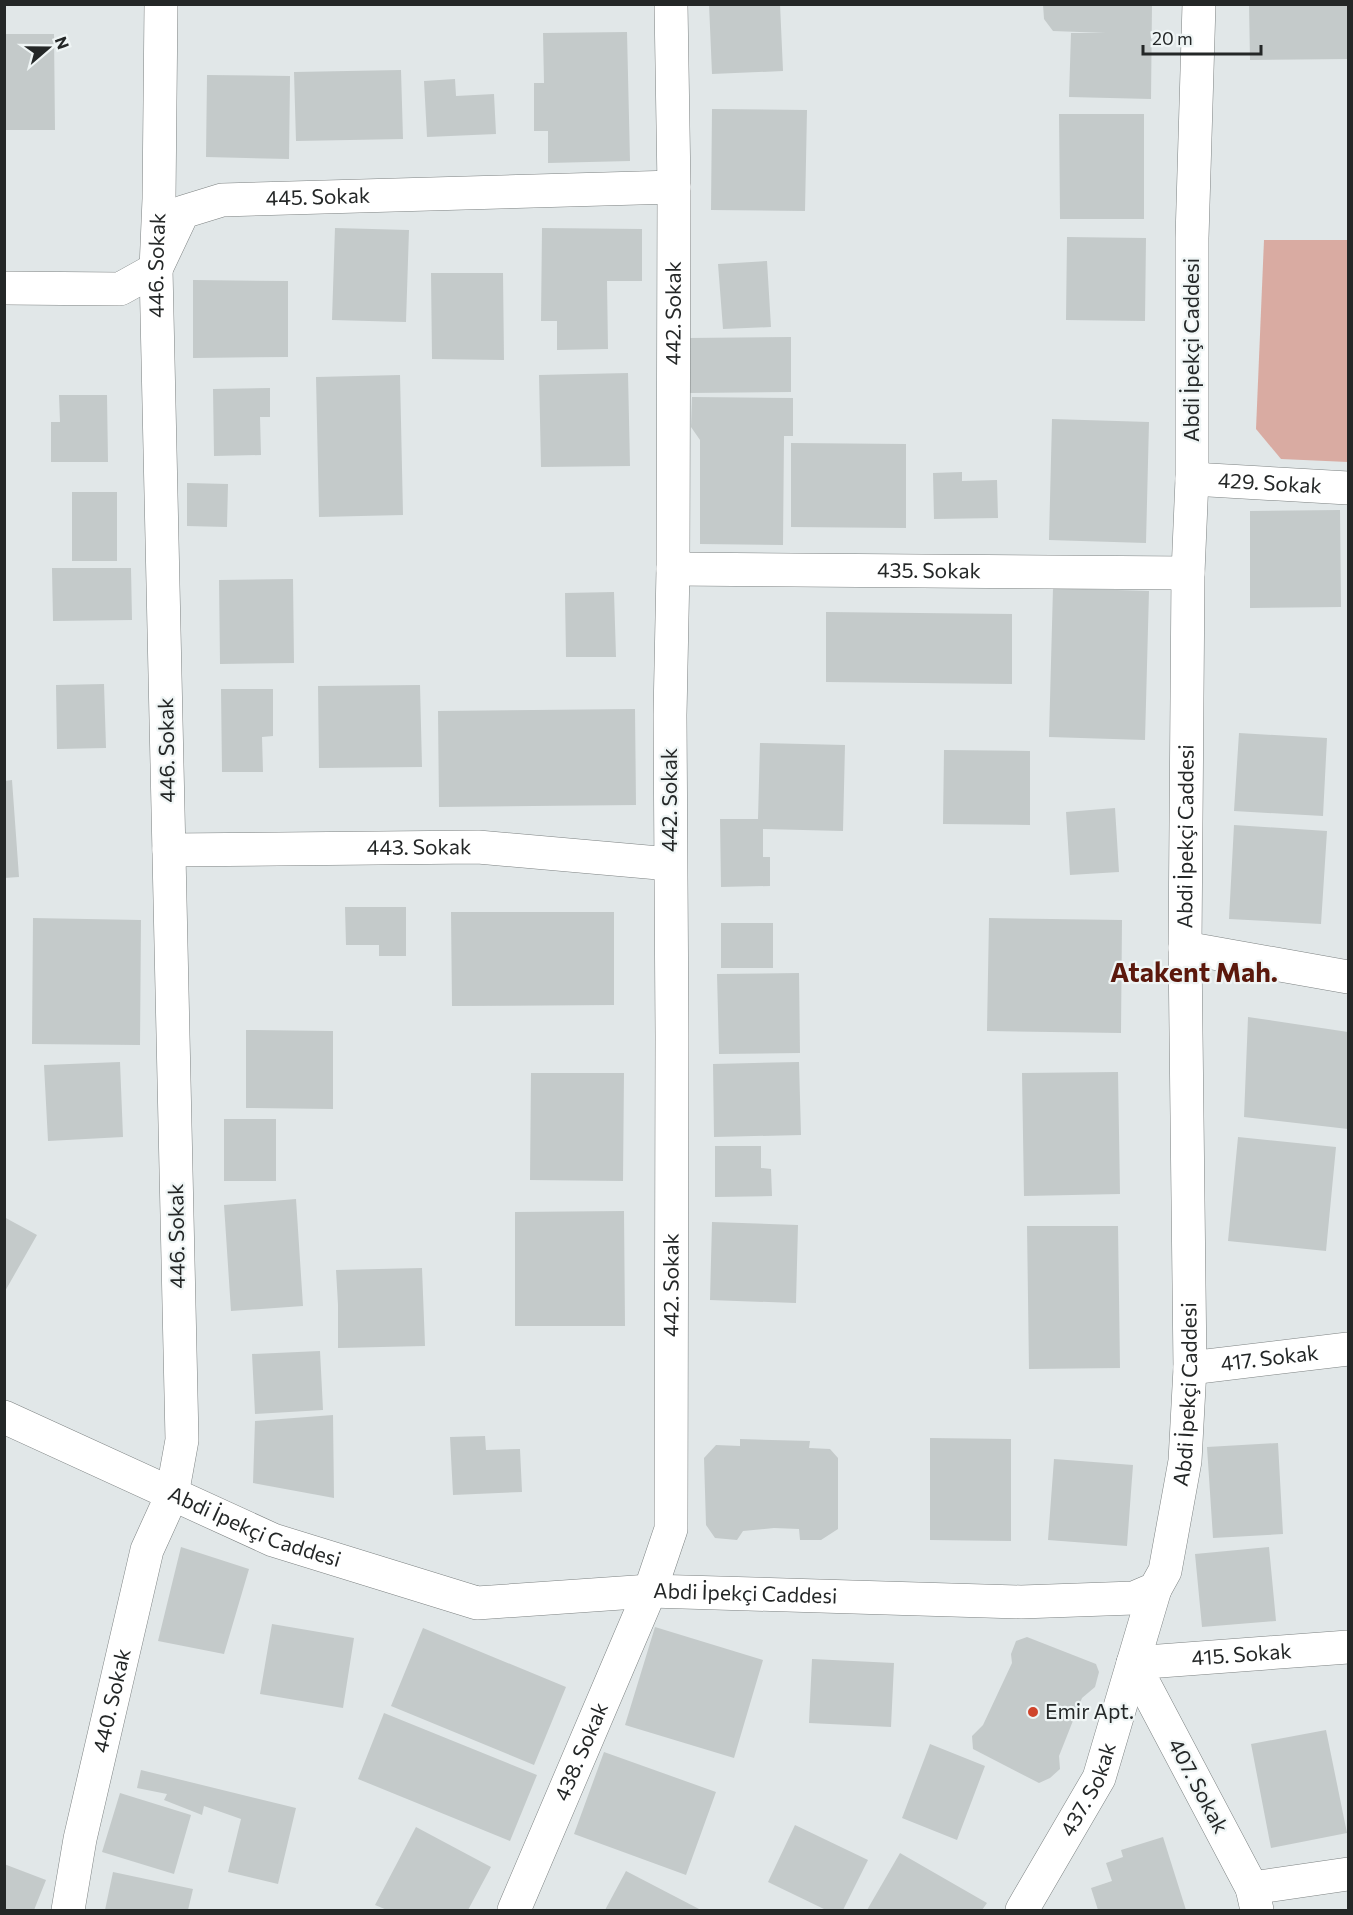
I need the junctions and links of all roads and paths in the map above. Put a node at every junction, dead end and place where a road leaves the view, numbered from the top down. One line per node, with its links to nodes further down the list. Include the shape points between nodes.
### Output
1 (161, 4): 5 (street, 446. Sokak)
2 (671, 4): 4 (street, 442. Sokak)
3 (1199, 4): 7 (street, Abdi İpekçi Caddesi, via 1192,238)
4 (674, 187): 5 (street, 445. Sokak, via 222,200 183,212); 9 (street, 442. Sokak)
5 (156, 269): 6 (street, via 120,289); 11 (street, 446. Sokak)
6 (4, 288)
7 (1192, 479): 8 (street, 429. Sokak); 10 (street, Abdi İpekçi Caddesi)
8 (1348, 488)
9 (673, 569): 10 (street, 435. Sokak); 12 (street, 442. Sokak)
10 (1188, 573): 13 (street, Abdi İpekçi Caddesi)
11 (169, 850): 12 (street, 443. Sokak, via 478,847); 18 (street, 446. Sokak, via 182,1440)
12 (670, 864): 20 (street, 442. Sokak, via 671,1529)
13 (1185, 948): 14 (street); 16 (street, Abdi İpekçi Caddesi)
14 (1348, 977)
15 (1348, 1349): 16 (street, 417. Sokak)
16 (1190, 1368): 19 (street, Abdi İpekçi Caddesi, via 1185,1461 1165,1571)
17 (4, 1417): 18 (street, Abdi İpekçi Caddesi)
18 (172, 1495): 20 (street, Abdi İpekçi Caddesi, via 273,1540 477,1603); 25 (street, 440. Sokak, via 147,1550 80,1839)
19 (1155, 1589): 20 (street, Abdi İpekçi Caddesi, via 1134,1598 1020,1602); 22 (street, 437. Sokak)
20 (650, 1592): 26 (street, 438. Sokak)
21 (1348, 1647): 22 (street, 415. Sokak)
22 (1133, 1663): 24 (street, 407. Sokak); 27 (street, 437. Sokak, via 1099,1778)
23 (1348, 1874): 24 (street)
24 (1254, 1899)
25 (68, 1911)
26 (513, 1911)
27 (1022, 1911)

